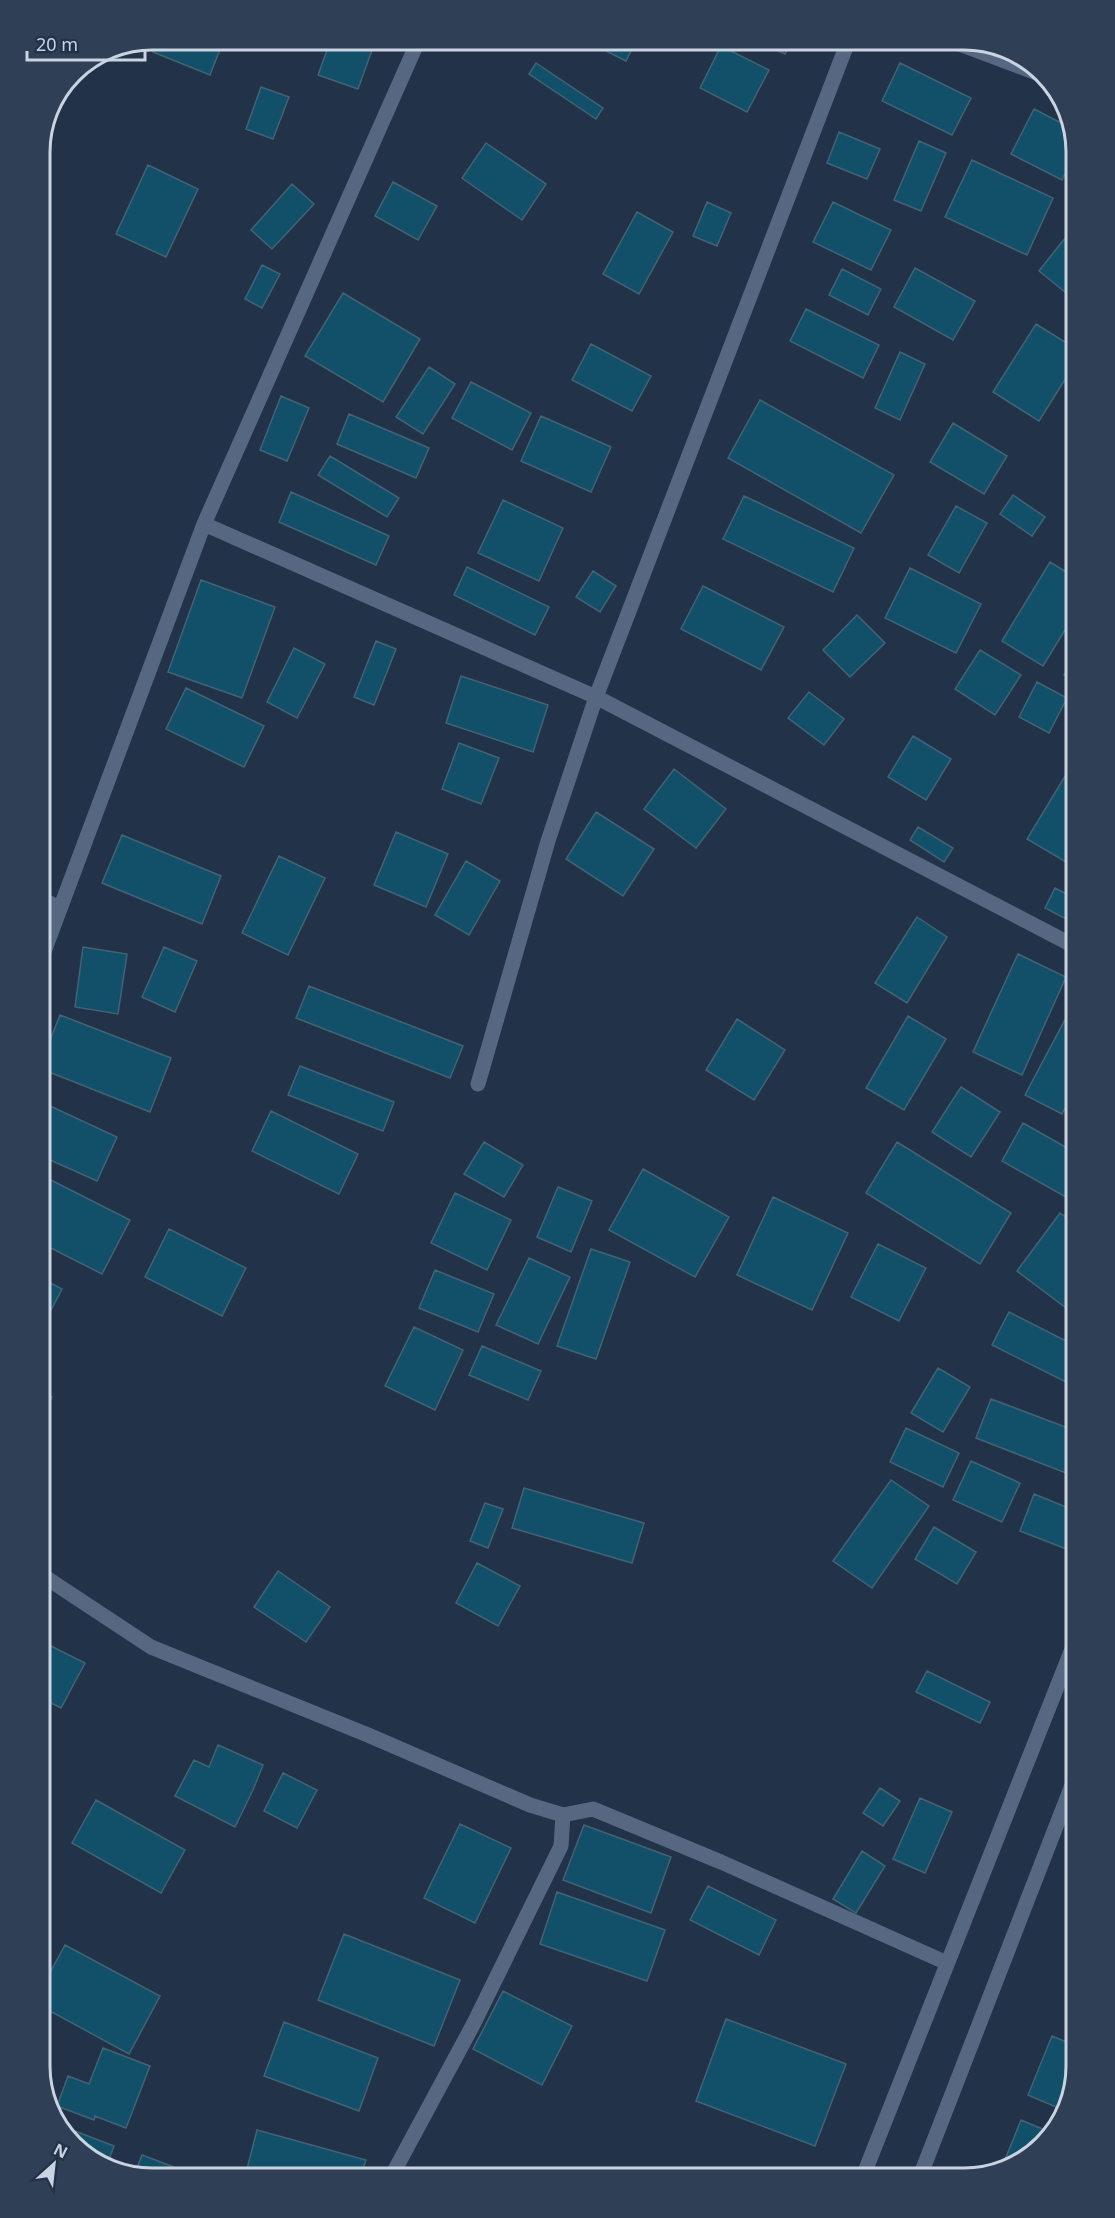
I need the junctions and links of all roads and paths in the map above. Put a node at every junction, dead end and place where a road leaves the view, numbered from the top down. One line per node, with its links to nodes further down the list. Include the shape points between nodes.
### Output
1 (414, 50): 5 (street)
2 (845, 50): 6 (street)
3 (976, 50): 4 (street)
4 (1019, 66)
5 (204, 524): 6 (street); 8 (street)
6 (596, 697): 10 (street); 11 (street, via 548,841)
7 (50, 903): 8 (street)
8 (60, 908): 9 (street)
9 (50, 935)
10 (1066, 942)
11 (478, 1084)
12 (50, 1580): 15 (street, via 151,1647 530,1805)
13 (1066, 1664): 16 (street)
14 (1066, 1801): 19 (street)
15 (563, 1815): 16 (street, via 593,1809); 17 (street, via 561,1846 474,2023)
16 (947, 1964): 18 (street)
17 (396, 2168)
18 (866, 2168)
19 (924, 2168)

